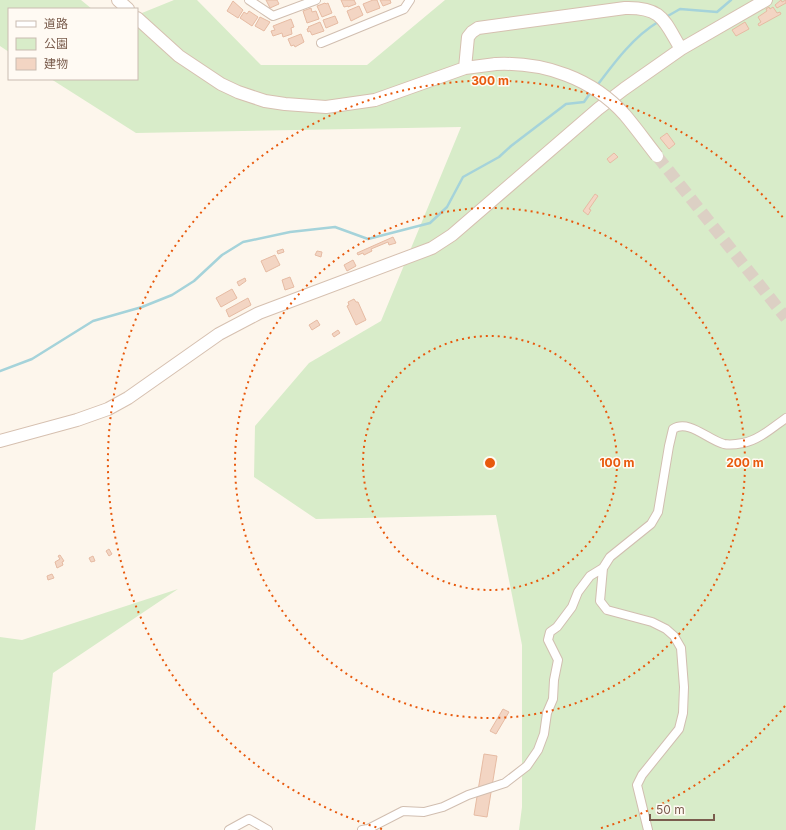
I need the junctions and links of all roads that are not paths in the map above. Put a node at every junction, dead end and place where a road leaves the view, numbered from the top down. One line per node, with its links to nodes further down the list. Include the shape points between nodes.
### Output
1 (118, 0): 6 (street)
2 (249, 0): 3 (street, via 273,16)
3 (316, 0)
4 (410, 0): 8 (street, via 404,9)
5 (766, 0): 9 (street)
6 (127, 8)
7 (138, 19): 10 (street, via 179,56 221,84 265,101 278,103 326,107 369,101)
8 (320, 43)
9 (681, 50): 10 (street, via 661,17 648,9 625,8 478,28 468,37); 13 (street, via 598,109 452,235 432,248 259,313 219,334 128,398 108,409 77,420)
10 (464, 68): 11 (street, bridge, via 515,63 565,73 592,87 625,114)
11 (657, 156)
12 (786, 418): 14 (street, via 758,438 743,444 724,444 688,426 673,429 658,512 651,524 610,557)
13 (0, 440)
14 (603, 568): 17 (street, via 590,576 578,592 572,607 550,632 548,640 558,660 553,698 538,750 527,766 505,783 468,795 443,807 424,812 403,811); 18 (street, via 600,601 607,610 652,622 666,629 681,648 684,687 679,729 642,775 637,786)
15 (229, 830): 16 (street, via 249,819)
16 (268, 830)
17 (362, 830)
18 (648, 830)

